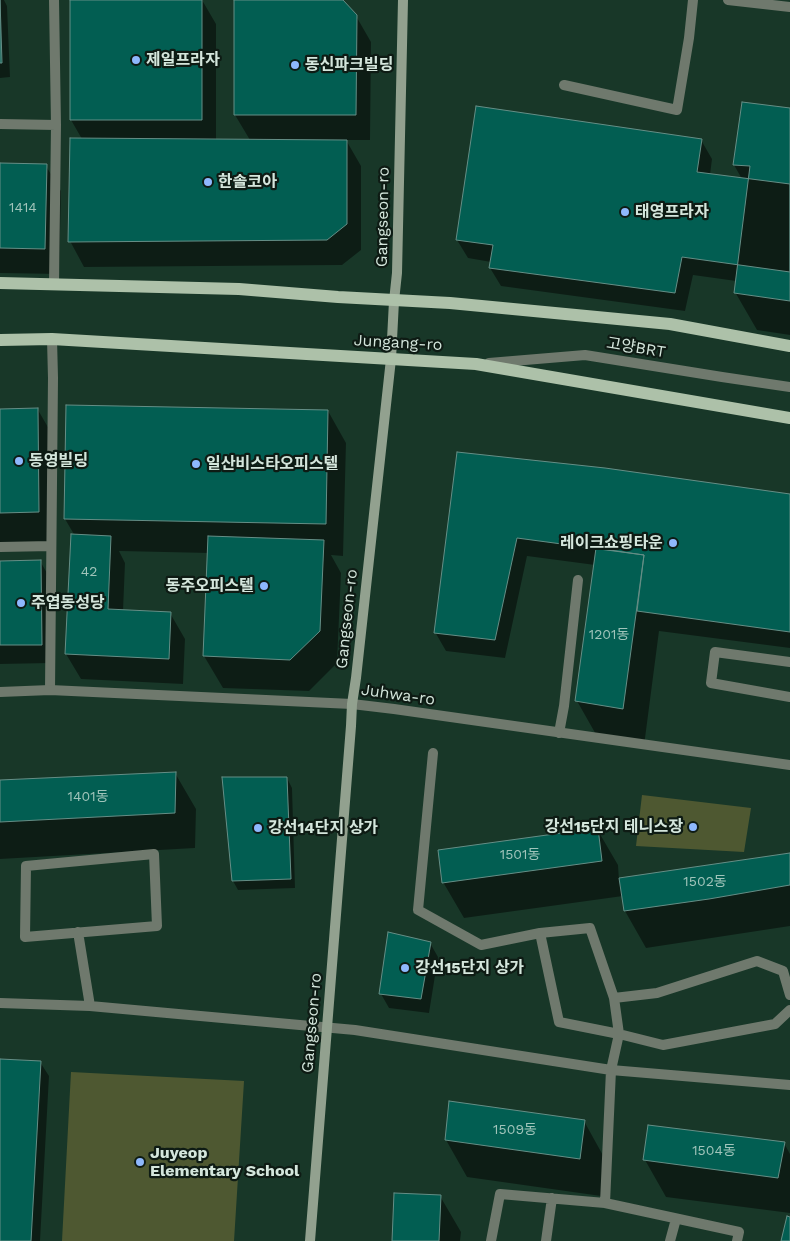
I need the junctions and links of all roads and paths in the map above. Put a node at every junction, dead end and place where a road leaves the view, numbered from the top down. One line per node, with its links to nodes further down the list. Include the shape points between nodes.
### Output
1 (54, 0): 8 (street)
2 (403, 0): 11 (main road, Gangseon-ro)
3 (693, 0): 6 (street, via 677,110)
4 (728, 0): 5 (street)
5 (790, 7)
6 (564, 85)
7 (0, 124): 8 (street)
8 (56, 125): 10 (street)
9 (0, 282): 10 (main road)
10 (54, 284): 11 (main road, via 239,288)
11 (394, 301): 14 (main road, via 450,303 670,324); 15 (main road, Gangseon-ro)
12 (52, 339): 13 (main road, Jungang-ro); 15 (main road, Jungang-ro); 19 (street)
13 (0, 340)
14 (790, 346)
15 (391, 359): 16 (main road, Jungang-ro); 26 (main road, Gangseon-ro)
16 (476, 364): 17 (street, 고양BRT, via 585,355); 18 (main road, Jungang-ro)
17 (790, 387)
18 (790, 418)
19 (51, 546): 20 (street); 23 (street)
20 (0, 547)
21 (578, 580): 27 (street)
22 (790, 662): 25 (street, via 715,652 711,683)
23 (50, 690): 24 (street, Juhwa-ro); 26 (street, Juhwa-ro)
24 (0, 692)
25 (790, 697)
26 (352, 704): 27 (street, Juhwa-ro); 37 (main road, Gangseon-ro)
27 (559, 733): 29 (street, Juhwa-ro)
28 (433, 753): 31 (street, via 418,910 481,944)
29 (790, 765)
30 (78, 932): 30 (street, via 25,937 26,866 154,854 158,926); 35 (street)
31 (540, 933): 33 (street, via 590,928); 38 (street, via 560,1022)
32 (789, 990): 33 (street, via 783,971 757,961 657,993)
33 (614, 998): 38 (street)
34 (0, 1003): 35 (street)
35 (90, 1006): 37 (street)
36 (790, 1010): 38 (street, via 775,1024 663,1045)
37 (326, 1028): 39 (street); 44 (main road, Gangseon-ro)
38 (619, 1034): 39 (street)
39 (611, 1070): 40 (street); 42 (street)
40 (790, 1085)
41 (552, 1198): 42 (street); 45 (street, via 500,1194); 46 (street)
42 (605, 1204): 43 (street)
43 (676, 1219): 47 (street); 48 (street, via 739,1232)
44 (310, 1241)
45 (491, 1241)
46 (546, 1241)
47 (670, 1241)
48 (737, 1241)

